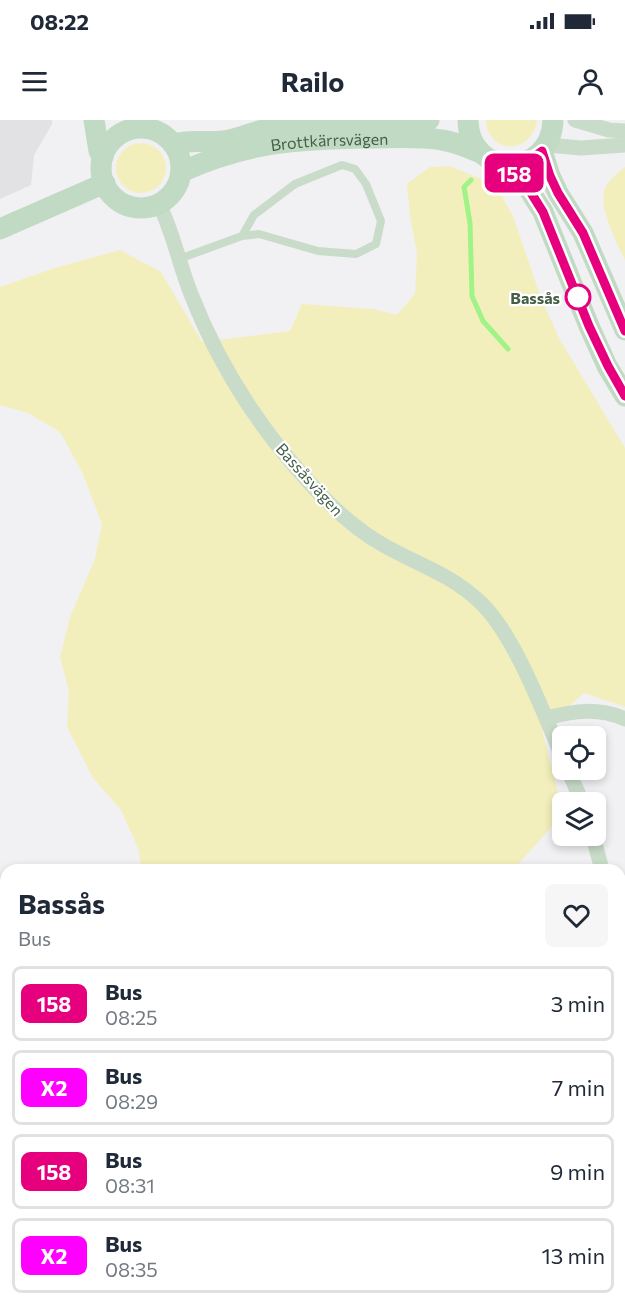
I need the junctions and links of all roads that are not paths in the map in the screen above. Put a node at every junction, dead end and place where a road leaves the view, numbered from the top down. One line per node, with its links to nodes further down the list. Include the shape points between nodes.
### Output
1 (94, 120): 14 (street)
2 (429, 120): 7 (street, Brottkärrsvägen, via 382,124)
3 (468, 120): 13 (street, via 473,142)
4 (553, 120): 12 (street)
5 (575, 120): 9 (street)
6 (304, 121): 7 (street, Brottkärrsvägen); 10 (street, Brottkärrsvägen, via 224,141 189,140)
7 (339, 121)
8 (142, 124): 10 (street); 14 (street, via 109,144)
9 (625, 131)
10 (173, 144): 16 (street)
11 (625, 145): 12 (street)
12 (544, 148): 15 (street, via 525,162); 22 (street, via 550,176 583,233)
13 (481, 153): 15 (street, Brottkärrsvägen); 16 (street, Brottkärrsvägen, via 442,140 302,139 212,158)
14 (103, 157): 17 (street)
15 (506, 164): 23 (street, via 543,212 589,326)
16 (181, 172): 18 (street, via 174,191)
17 (105, 183): 18 (street, via 127,205 143,208); 19 (street)
18 (159, 204): 21 (street, Bassåsvägen)
19 (0, 229)
20 (242, 236): 20 (lane, via 254,214 295,184 342,165 355,169 366,184 381,221 376,244 356,254 318,251 259,234); 21 (lane)
21 (179, 259): 24 (street, Bassåsvägen, via 195,303 238,387 299,472 366,534 452,578 481,602 516,654)
22 (625, 330)
23 (625, 396)
24 (546, 718): 25 (street, via 589,710); 26 (street, Bassåsvägen)
25 (625, 719)
26 (552, 732)
27 (596, 846): 28 (street)
28 (600, 864)

